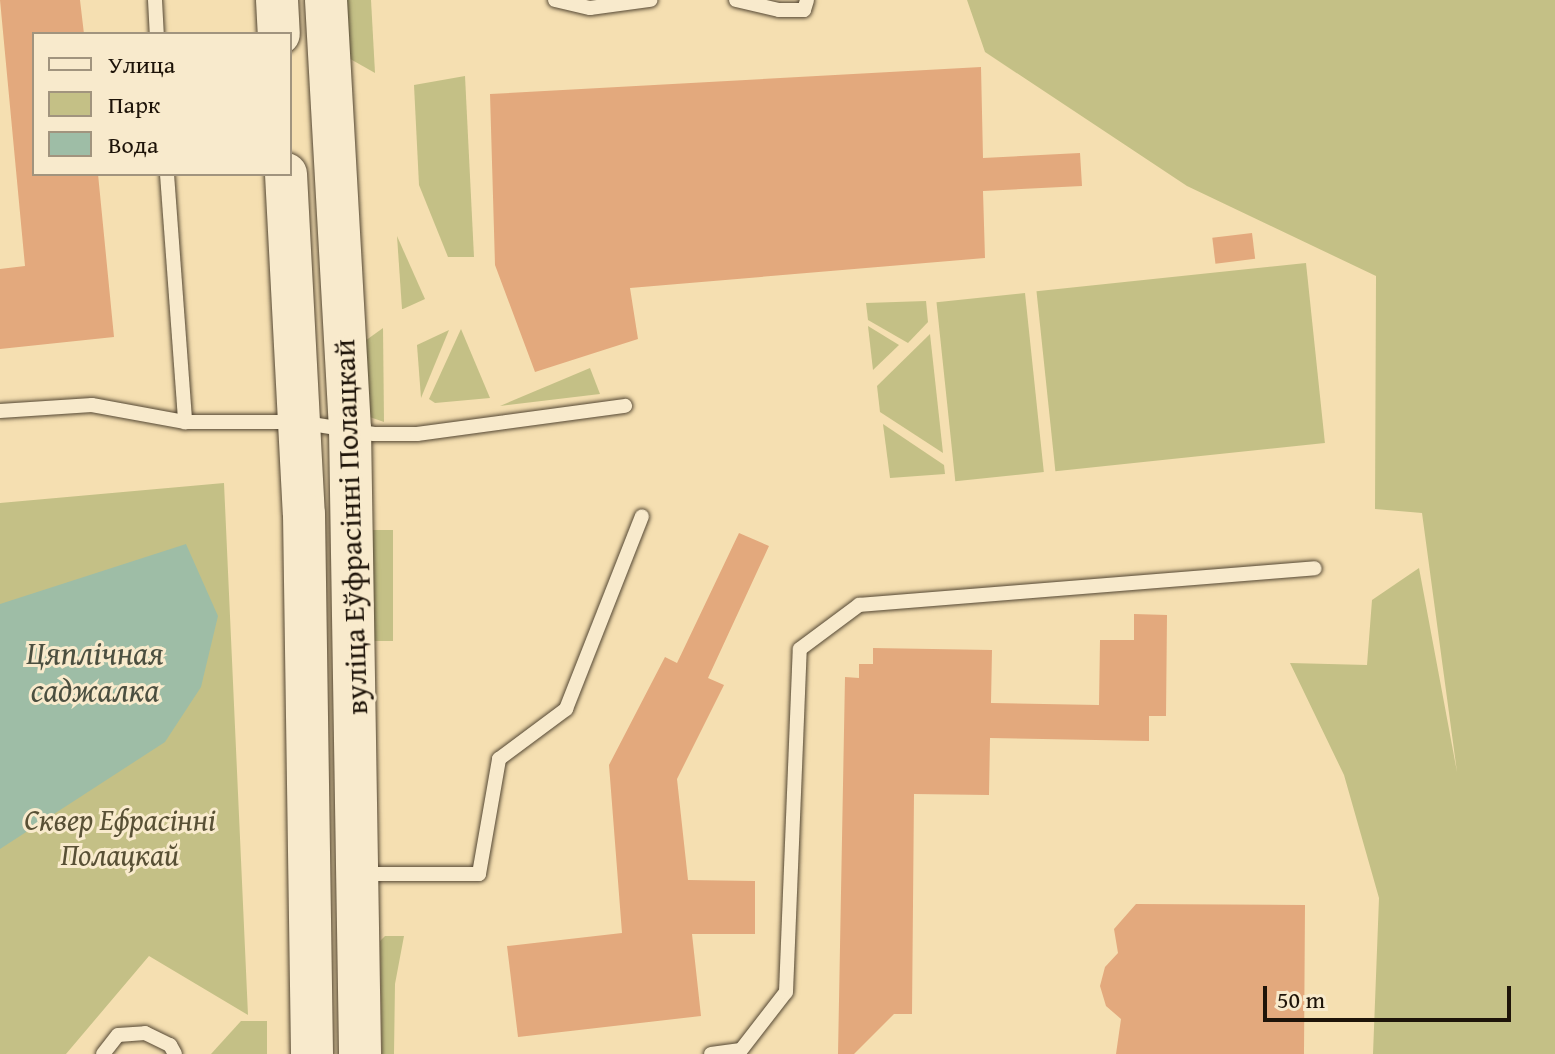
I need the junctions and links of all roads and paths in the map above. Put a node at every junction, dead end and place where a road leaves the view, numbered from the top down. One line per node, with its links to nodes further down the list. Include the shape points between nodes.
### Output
1 (155, 0): 8 (lane)
2 (277, 0): 9 (main road)
3 (326, 0): 16 (main road, вуліца Еўфрасінні Полацкай)
4 (555, 0): 5 (lane, via 590,8)
5 (650, 0)
6 (736, 0): 7 (lane, via 779,10 804,10)
7 (807, 0)
8 (157, 32)
9 (279, 32)
10 (167, 176): 14 (lane)
11 (286, 176): 15 (main road, вуліца Еўфрасінні Полацкай)
12 (625, 406): 16 (lane, via 417,434)
13 (0, 411): 14 (lane, via 92,405)
14 (185, 422): 15 (lane)
15 (299, 422): 16 (lane); 22 (main road, вуліца Еўфрасінні Полацкай)
16 (350, 429): 19 (main road, вуліца Еўфрасінні Полацкай)
17 (642, 516): 19 (lane, via 566,709 499,759 479,874)
18 (1315, 568): 24 (lane, via 859,605 800,649 786,992 741,1050)
19 (358, 874): 23 (main road, вуліца Еўфрасінні Полацкай)
20 (103, 1054): 21 (lane, via 118,1035 145,1033 170,1045)
21 (175, 1054)
22 (312, 1054)
23 (360, 1054)
24 (711, 1054)

